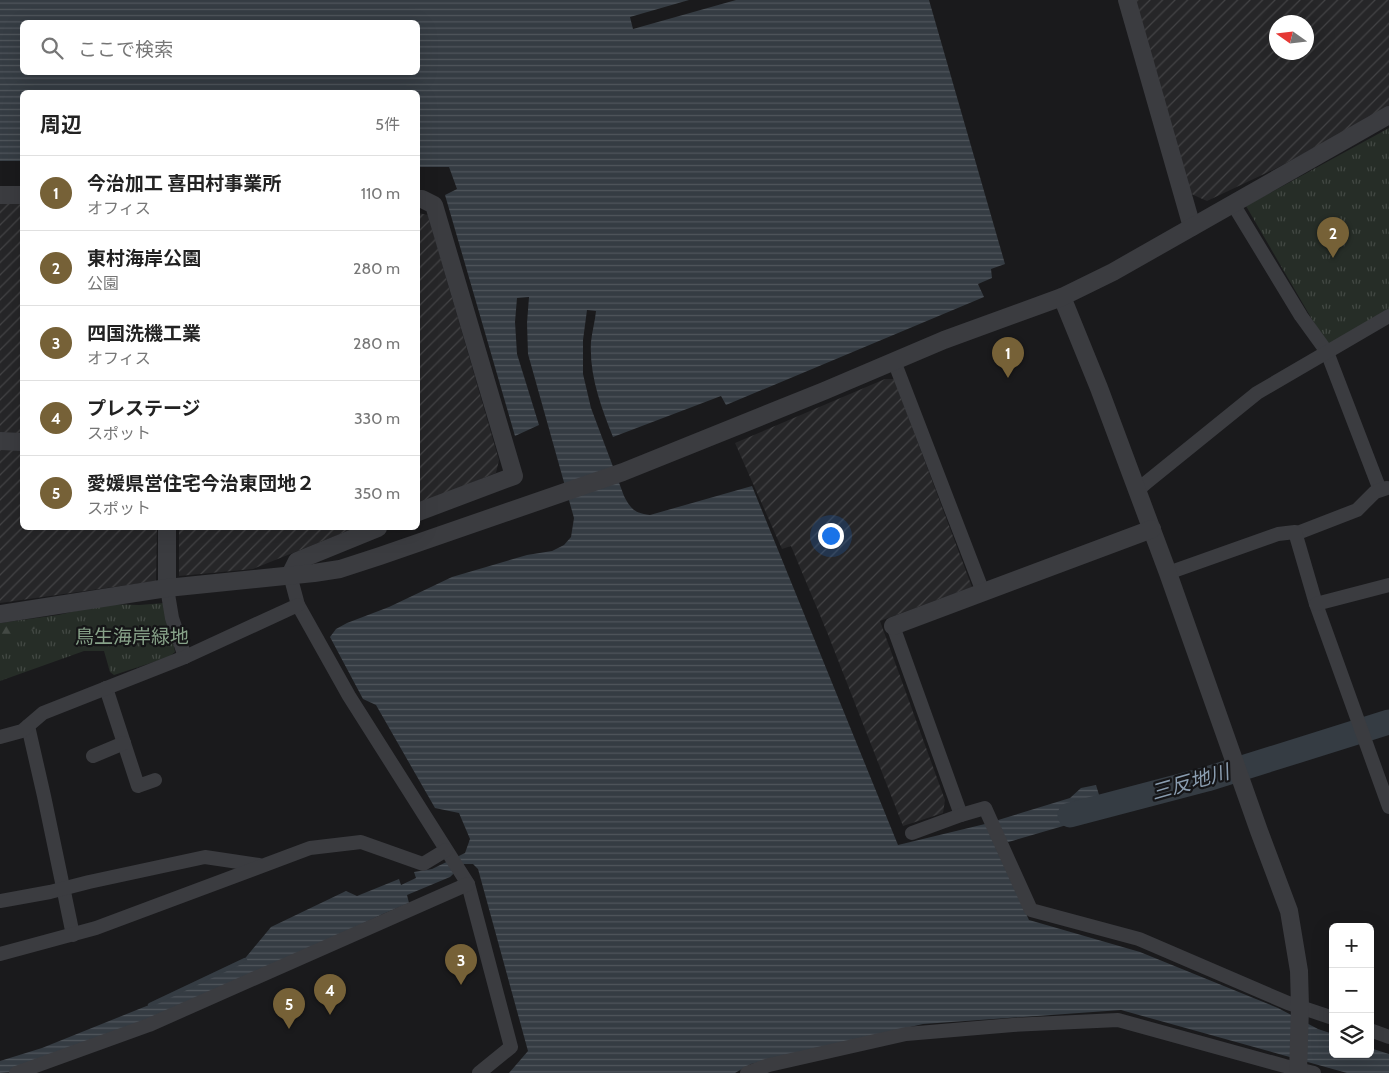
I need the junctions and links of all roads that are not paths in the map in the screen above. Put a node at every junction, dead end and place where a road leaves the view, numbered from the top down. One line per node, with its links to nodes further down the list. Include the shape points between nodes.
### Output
1 (1127, 0): 7 (street)
2 (1389, 115): 6 (street)
3 (0, 195): 4 (street)
4 (20, 195)
5 (420, 199): 16 (street, via 434,206 514,476)
6 (1233, 204): 7 (street); 10 (street, via 1301,316)
7 (1192, 227): 8 (street)
8 (1062, 297): 11 (street); 15 (street)
9 (1389, 316): 10 (street)
10 (1327, 352): 14 (street); 15 (street, via 1257,393)
11 (894, 361): 22 (street, via 623,472 340,569); 25 (street)
12 (0, 441): 13 (street)
13 (20, 442)
14 (1384, 488): 20 (street, via 1375,492 1357,510)
15 (1138, 490): 17 (street)
16 (420, 511)
17 (1152, 529): 21 (street); 25 (street)
18 (167, 530): 24 (street)
19 (373, 530): 22 (street, via 297,561)
20 (1295, 534): 21 (street, via 1278,534); 26 (street)
21 (1168, 573): 48 (street, via 1289,911 1299,971)
22 (290, 575): 24 (street); 27 (street)
23 (1389, 585): 26 (street)
24 (167, 588): 28 (street); 30 (street, via 172,618)
25 (983, 592): 29 (street)
26 (1316, 604): 36 (street)
27 (298, 605): 30 (street); 41 (street, via 349,696)
28 (0, 614)
29 (893, 626): 39 (street)
30 (185, 657): 31 (street)
31 (106, 688): 32 (street, via 43,713); 34 (street)
32 (28, 726): 33 (street); 44 (street)
33 (0, 737)
34 (124, 743): 35 (street); 37 (street, via 138,786)
35 (93, 756)
36 (1382, 765): 38 (street)
37 (155, 780)
38 (1389, 807)
39 (961, 815): 40 (street); 48 (street, via 985,808 1031,910 1139,939)
40 (912, 833)
41 (446, 850): 42 (street, via 423,864 361,842 310,848); 43 (street)
42 (261, 866): 44 (street, via 205,857); 46 (street)
43 (468, 884): 53 (street, via 149,1025); 54 (street, via 511,1047)
44 (64, 889): 45 (street); 46 (street)
45 (0, 901)
46 (73, 935): 47 (street)
47 (0, 954)
48 (1300, 1007): 49 (street); 52 (street)
49 (1329, 1017)
50 (1374, 1031): 51 (street)
51 (1389, 1037)
52 (1302, 1070): 55 (street, via 1118,1020 906,1034 768,1065)
53 (16, 1073)
54 (479, 1073)
55 (747, 1073)

